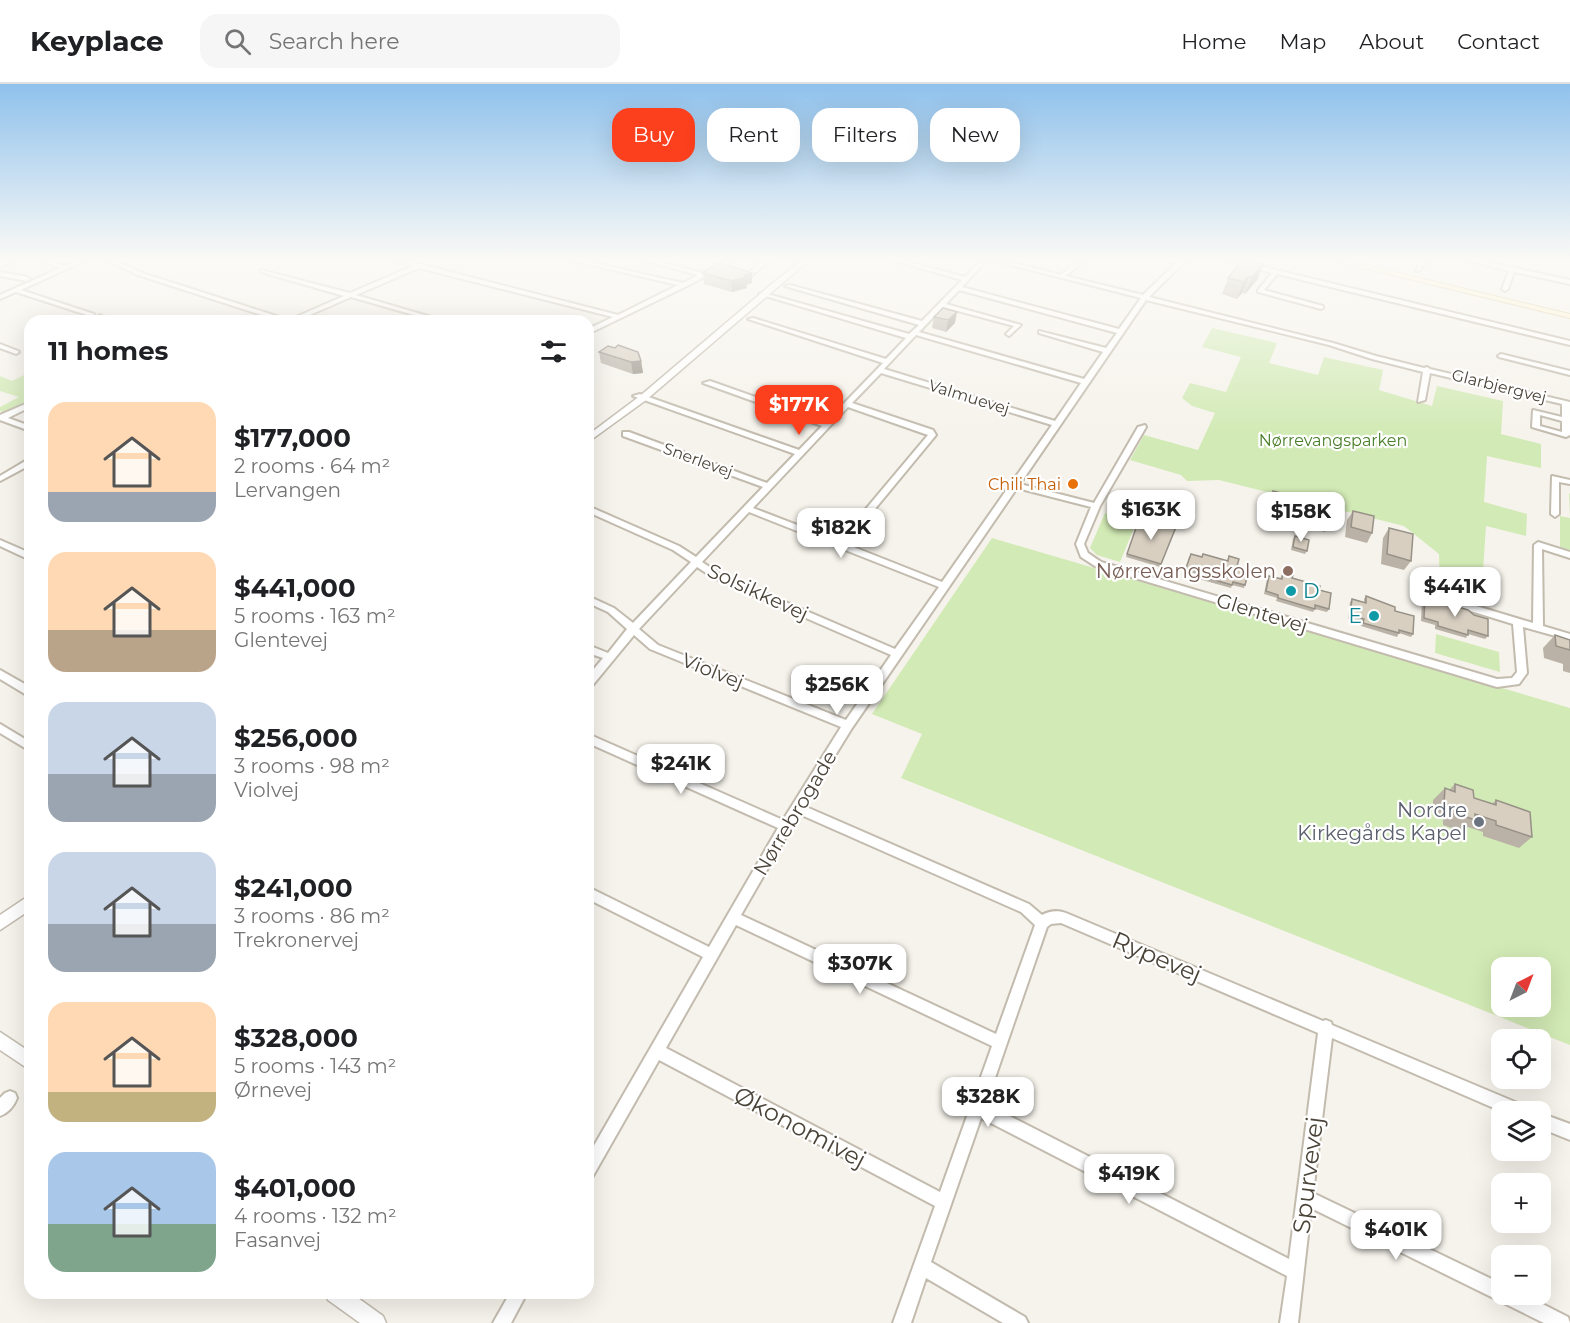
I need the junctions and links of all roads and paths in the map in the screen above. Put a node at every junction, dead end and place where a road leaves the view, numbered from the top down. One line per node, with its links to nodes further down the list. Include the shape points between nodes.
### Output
1 (615, 319): 13 (street)
2 (734, 319): 31 (street)
3 (751, 319): 23 (street)
4 (854, 319): 17 (street)
5 (905, 319): 12 (street)
6 (929, 319): 12 (street)
7 (992, 319): 16 (street, via 1018,326)
8 (1072, 319): 15 (street)
9 (1130, 319): 15 (street, Nørrebrogade)
10 (1224, 319): 24 (street, Glarbjergvej)
11 (1470, 319): 18 (street)
12 (924, 324): 17 (street)
13 (594, 329)
14 (1041, 332): 20 (street)
15 (1121, 332): 20 (street, Nørrebrogade)
16 (1009, 334)
17 (913, 335): 23 (street); 29 (street)
18 (1570, 343)
19 (0, 346): 21 (street)
20 (1107, 351): 29 (street, Nørrebrogade)
21 (16, 352)
22 (1501, 356): 26 (street)
23 (888, 362): 25 (street)
24 (1427, 369): 32 (street, Glarbjergvej); 33 (street, Glarbjergvej)
25 (880, 370): 34 (street); 39 (street, Valmuevej)
26 (1558, 370): 27 (street); 28 (street)
27 (1570, 374)
28 (1555, 380)
29 (1086, 382): 39 (street, Nørrebrogade)
30 (707, 383): 38 (street)
31 (640, 397): 42 (street); 44 (street)
32 (1421, 400)
33 (1568, 404): 37 (street)
34 (847, 405): 38 (street); 55 (street, via 932,435)
35 (24, 407): 36 (street)
36 (1, 418): 40 (street)
37 (1566, 420)
38 (828, 424): 44 (street)
39 (1057, 424): 48 (street, Nørrebrogade)
40 (24, 427)
41 (1142, 427): 50 (street, Glentevej)
42 (594, 434)
43 (626, 434): 49 (street, Snerlevej)
44 (801, 453): 49 (street)
45 (24, 465): 46 (street)
46 (0, 479)
47 (1569, 482): 53 (street, via 1554,478)
48 (1015, 485): 50 (street); 60 (street, Nørrebrogade)
49 (769, 486): 51 (street)
50 (1096, 506): 62 (street, Glentevej, via 1080,544 1088,560 1497,683 1515,681 1522,673)
51 (748, 509): 55 (street); 58 (street)
52 (594, 512): 58 (street, Solsikkevej, via 676,548)
53 (1555, 514)
54 (0, 543): 56 (street)
55 (841, 545): 60 (street)
56 (24, 554)
57 (1570, 555): 63 (street, via 1538,545)
58 (697, 562): 64 (street); 67 (street, Solsikkevej, via 717,576)
59 (1426, 580): 62 (street, via 1425,594)
60 (945, 586): 67 (street, Nørrebrogade)
61 (594, 602): 64 (street, Violvej, via 611,610)
62 (1518, 622): 63 (street)
63 (1538, 628): 65 (street)
64 (633, 629): 68 (street); 72 (street, Violvej, via 654,647)
65 (1570, 637)
66 (594, 651): 68 (street)
67 (898, 654): 72 (street, Nørrebrogade)
68 (609, 657): 70 (street)
69 (0, 674): 71 (street)
70 (594, 675)
71 (24, 688)
72 (848, 725): 76 (street, Nørrebrogade)
73 (0, 728): 75 (street)
74 (594, 741): 77 (street)
75 (24, 743)
76 (796, 808): 77 (street, Nørrebrogade); 82 (street, via 1025,908)
77 (785, 826): 80 (street, Nørrebrogade)
78 (594, 896): 84 (street)
79 (24, 906): 81 (street)
80 (733, 918): 84 (street, Nørrebrogade); 87 (street)
81 (6, 920): 83 (street)
82 (1042, 923): 85 (street, Rypevej, via 1061,917); 87 (street)
83 (0, 931)
84 (712, 955): 88 (street, Nørrebrogade)
85 (1326, 1028): 90 (street, Rypevej); 95 (street, Spurvevej)
86 (0, 1040): 89 (street)
87 (1001, 1043): 91 (street)
88 (656, 1051): 94 (street, Nørrebrogade); 96 (street, Økonomivej)
89 (24, 1058)
90 (1496, 1101)
91 (978, 1108): 96 (street); 98 (street)
92 (1551, 1124): 93 (street)
93 (1570, 1132)
94 (594, 1156)
95 (1305, 1197): 98 (street, Spurvevej); 99 (street)
96 (944, 1202): 97 (street)
97 (922, 1266): 105 (street); 106 (street)
98 (1296, 1272): 107 (street, Spurvevej)
99 (1491, 1288)
100 (343, 1299): 103 (street)
101 (516, 1299): 104 (street)
102 (1525, 1305): 108 (street)
103 (376, 1323)
104 (502, 1323)
105 (902, 1323)
106 (1019, 1323)
107 (1289, 1323)
108 (1562, 1323)

